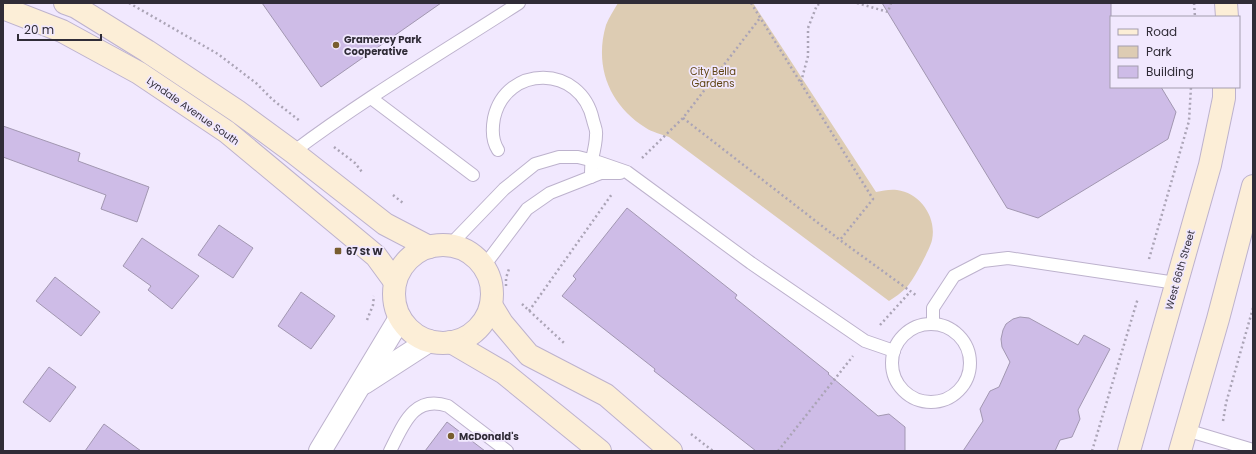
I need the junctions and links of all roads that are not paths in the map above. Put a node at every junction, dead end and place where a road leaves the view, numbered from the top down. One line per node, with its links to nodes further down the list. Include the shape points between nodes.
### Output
1 (519, 3): 7 (lane)
2 (1226, 3): 5 (main road)
3 (73, 4): 9 (main road, via 237,111)
4 (3, 8): 18 (main road, Lyndale Avenue South, via 62,31 139,73 227,132 376,256)
5 (1228, 16)
6 (1224, 88): 19 (main road, West 66th Street, via 1210,165)
7 (371, 98): 9 (lane); 12 (lane)
8 (498, 150): 10 (lane, via 494,144 493,126 501,101 515,87 535,79 546,78 566,83 584,98 592,114 597,134)
9 (293, 152): 16 (main road, via 385,224)
10 (592, 161): 11 (lane); 13 (lane); 15 (lane, via 578,157 559,157 535,164 504,189)
11 (627, 172): 13 (lane, via 601,173); 25 (lane, via 865,341)
12 (473, 175)
13 (591, 177): 17 (lane, via 550,193 527,209)
14 (1252, 195): 27 (main road)
15 (450, 245): 16 (main road, via 439,244); 17 (main road, via 475,256)
16 (429, 247): 18 (main road, via 414,254 402,267)
17 (484, 266): 20 (main road, via 490,278 492,291)
18 (395, 282): 21 (main road, via 393,294)
19 (1176, 283): 22 (lane, via 1008,258 983,261 954,276 933,308); 34 (main road, West 66th Street)
20 (490, 305): 24 (main road, via 486,318 476,330 464,338); 33 (main road, via 529,355 606,395)
21 (400, 318): 23 (main road, via 417,336); 26 (street)
22 (933, 324): 25 (lane, via 909,331 900,339); 25 (lane, via 956,333 964,342 969,354 970,367 967,379 960,390 949,398 937,402 924,402 911,397 901,388 895,377 892,364)
23 (429, 341): 24 (main road); 26 (street)
24 (451, 342): 32 (main road, via 504,374)
25 (894, 351)
26 (360, 386): 29 (street)
27 (1186, 430): 28 (lane); 35 (main road)
28 (1253, 450)
29 (320, 451)
30 (390, 451): 31 (lane, via 415,409 426,404 438,403 448,406)
31 (507, 451)
32 (600, 451)
33 (671, 451)
34 (1129, 451)
35 (1180, 451)

